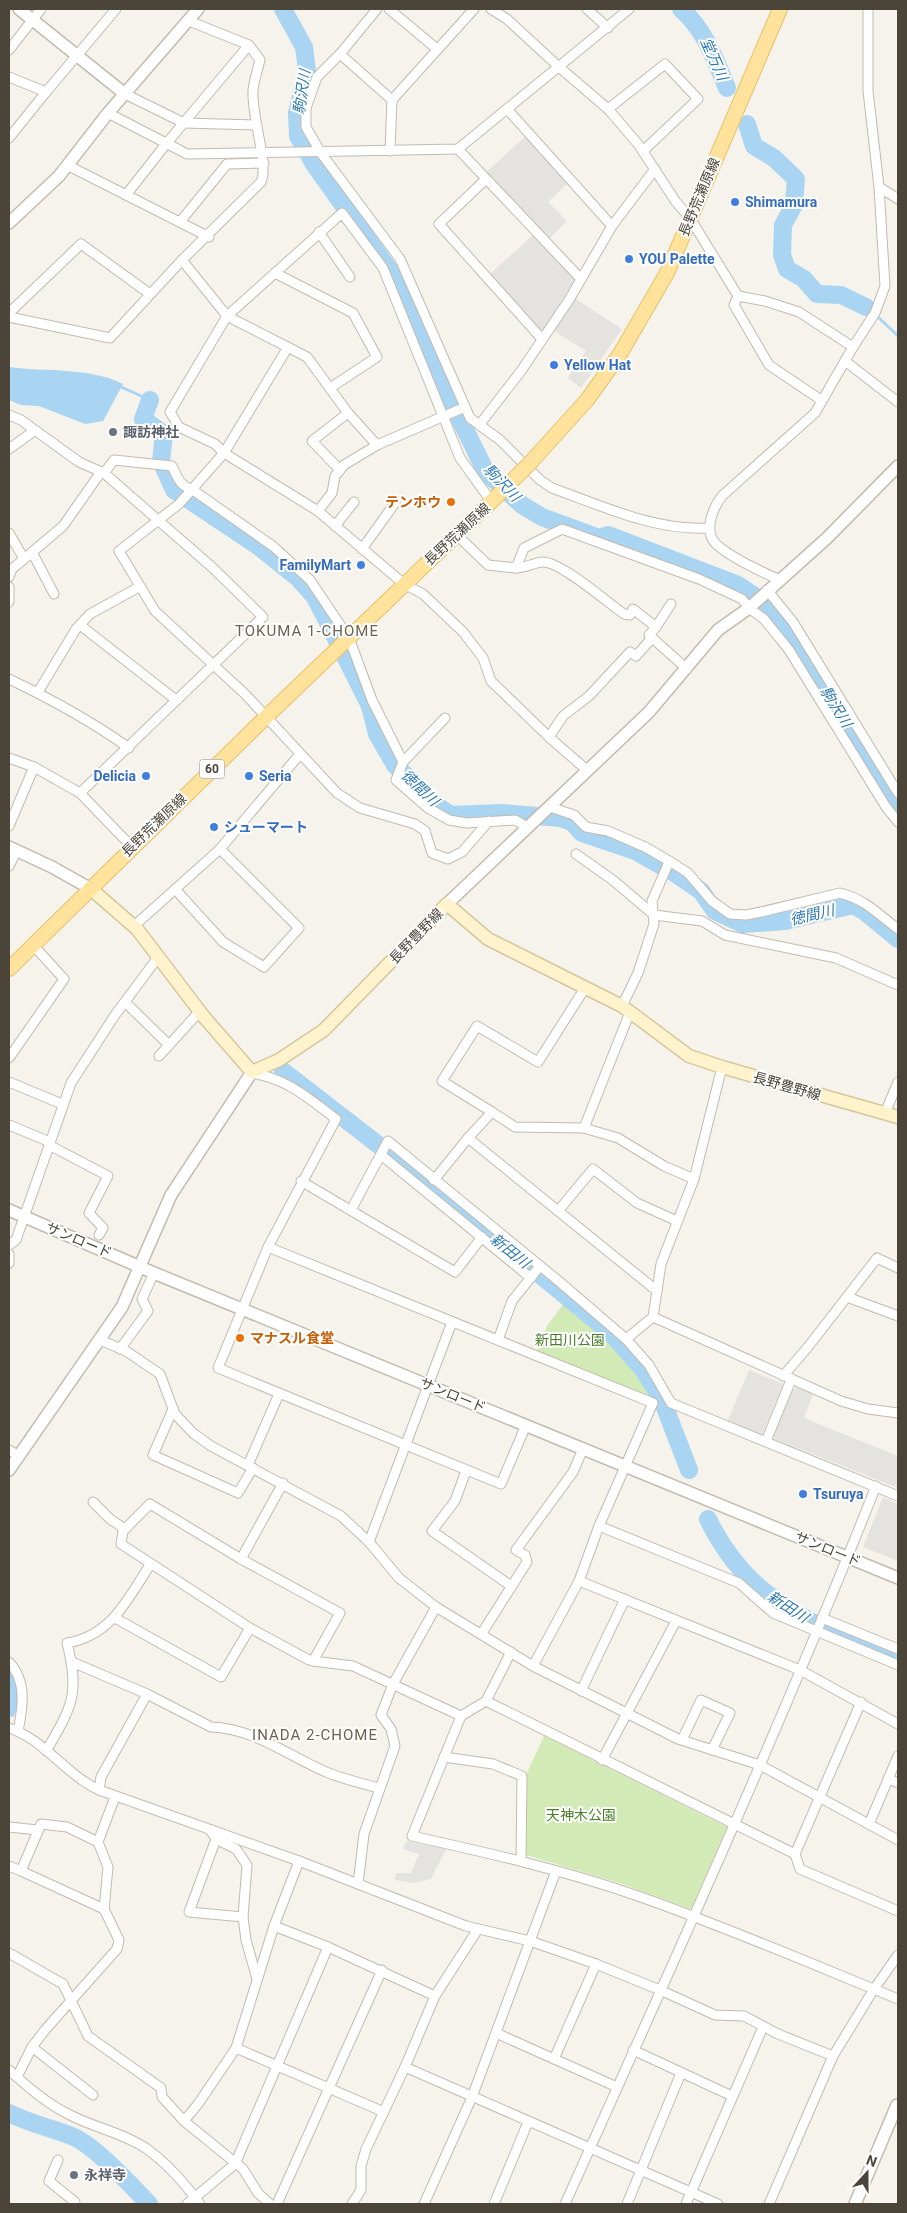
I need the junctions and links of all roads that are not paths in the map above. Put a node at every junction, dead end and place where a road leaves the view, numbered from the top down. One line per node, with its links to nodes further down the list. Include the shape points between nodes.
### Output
1 (20, 9): 13 (street)
2 (41, 9): 13 (street)
3 (116, 9): 20 (street)
4 (198, 9): 14 (street)
5 (377, 9): 19 (street)
6 (389, 9): 17 (street)
7 (474, 9): 17 (street)
8 (491, 9): 21 (street, via 507,19)
9 (587, 9): 15 (street)
10 (630, 9): 15 (street)
11 (780, 9): 44 (main road, 長野荒瀬原線 / 60)
12 (868, 9): 41 (street, via 869,108)
13 (32, 19): 18 (street); 20 (street)
14 (189, 21): 16 (street); 24 (street)
15 (608, 28): 21 (street)
16 (250, 46): 29 (street); 30 (street, via 260,60 253,90)
17 (438, 49): 25 (street)
18 (9, 50)
19 (340, 54): 25 (street); 36 (street, via 317,76 306,108 306,127)
20 (77, 55): 23 (street); 24 (street)
21 (559, 68): 26 (street); 27 (street)
22 (9, 77): 23 (street)
23 (46, 92): 31 (street)
24 (125, 94): 28 (street); 29 (street)
25 (392, 100): 34 (street)
26 (507, 109): 33 (street); 47 (street)
27 (608, 109): 35 (street); 35 (street, via 665,64 698,99)
28 (108, 113): 32 (street); 38 (street)
29 (184, 123): 30 (street); 32 (street)
30 (256, 125): 37 (street)
31 (9, 138)
32 (166, 144): 37 (street, via 187,154); 42 (street)
33 (458, 149): 34 (street); 40 (street)
34 (390, 151): 36 (street)
35 (642, 151): 39 (street)
36 (318, 154): 37 (street); 65 (street, via 400,259)
37 (262, 159): 45 (street, via 227,164); 49 (street, via 264,175 260,182)
38 (67, 165): 42 (street); 46 (street, via 28,208)
39 (656, 170): 44 (street); 47 (street)
40 (486, 179): 53 (street); 58 (street, via 440,224)
41 (879, 187): 43 (street); 60 (street, via 885,286 875,313)
42 (126, 195): 45 (street)
43 (898, 200)
44 (690, 218): 55 (street); 78 (main road, 長野荒瀬原線 / 60, bridge, via 666,273 620,354 587,400)
45 (180, 222): 49 (street)
46 (9, 223)
47 (612, 226): 53 (street)
48 (319, 232): 51 (street); 52 (street); 68 (street, via 342,213 383,268)
49 (209, 236): 50 (street)
50 (182, 260): 54 (street); 57 (street)
51 (275, 273): 57 (street); 62 (street, via 353,313 377,357)
52 (350, 277)
53 (581, 279): 58 (street)
54 (150, 294): 56 (street, via 110,338); 56 (street, via 81,244)
55 (738, 296): 60 (street, via 799,312); 63 (street, via 734,305 769,365)
56 (9, 315)
57 (227, 316): 59 (street); 73 (street, via 170,412 179,427 215,444)
58 (542, 339): 69 (street)
59 (288, 347): 62 (street, via 307,357); 73 (street)
60 (852, 347): 61 (street)
61 (845, 361): 63 (street); 64 (street)
62 (330, 388): 66 (street)
63 (821, 400): 84 (street, via 815,413 715,504)
64 (898, 402)
65 (463, 407): 68 (street); 69 (street, via 470,418)
66 (348, 413): 71 (street); 75 (street, via 312,441)
67 (9, 415): 70 (street)
68 (445, 415): 71 (street); 78 (street, via 460,458)
69 (480, 424): 84 (street, via 552,488 642,520 686,528)
70 (34, 431): 72 (street); 76 (street, via 79,462)
71 (377, 445): 75 (street)
72 (9, 448)
73 (224, 453): 77 (street); 81 (street)
74 (898, 466): 92 (street)
75 (340, 470): 81 (street, via 335,476 332,493)
76 (103, 472): 77 (street, via 114,460 172,466 179,481); 82 (street); 88 (street, via 63,526)
77 (191, 492): 82 (street); 104 (street, via 274,547 310,580)
78 (494, 499): 86 (main road, 長野荒瀬原線 / 60)
79 (354, 502): 83 (street)
80 (396, 503): 87 (street)
81 (318, 511): 83 (street)
82 (157, 520): 94 (street, via 119,551); 105 (street, via 264,618)
83 (335, 526): 87 (street)
84 (709, 528): 92 (street, via 715,543)
85 (9, 533): 89 (street)
86 (456, 534): 90 (street, via 488,565); 93 (main road, 長野荒瀬原線 / 60)
87 (362, 549): 93 (street)
88 (32, 552): 89 (street); 97 (street)
89 (24, 559): 91 (street, via 12,569)
90 (516, 568): 100 (street, via 524,548 562,529 699,579); 102 (street, via 543,562 567,570 624,614 630,615 633,609)
91 (9, 577)
92 (780, 580): 96 (street)
93 (404, 584): 104 (main road, 長野荒瀬原線 / 60); 112 (street, via 423,594 463,632 483,658 491,681)
94 (139, 587): 101 (street, via 90,614); 105 (street, via 155,611)
95 (9, 589): 98 (street)
96 (766, 592): 100 (street); 120 (street, via 793,622)
97 (54, 594)
98 (9, 602)
99 (672, 604): 102 (street)
100 (751, 606): 106 (street, via 718,630); 123 (street, via 789,650)
101 (80, 626): 108 (street); 109 (street)
102 (656, 628): 103 (street, via 649,636)
103 (652, 638): 106 (street); 112 (street, via 636,656 630,652 589,696 563,716)
104 (348, 639): 110 (main road, 長野荒瀬原線 / 60); 116 (street, via 372,700)
105 (213, 666): 109 (street); 110 (street)
106 (687, 668): 118 (street, via 649,712)
107 (9, 679): 108 (street)
108 (38, 692): 113 (street)
109 (176, 700): 113 (street)
110 (266, 716): 114 (street); 126 (main road, 長野荒瀬原線 / 60)
111 (445, 718): 116 (street)
112 (549, 737): 118 (street)
113 (130, 748): 119 (street)
114 (300, 754): 122 (street, via 337,793 360,808 415,824 425,831 432,853 448,859 462,852); 128 (street)
115 (9, 758): 117 (street)
116 (403, 763): 122 (street, via 396,780 428,808 449,820 467,823)
117 (34, 767): 119 (street); 125 (street)
118 (588, 771): 121 (street)
119 (80, 793): 126 (street)
120 (898, 793)
121 (547, 809): 124 (street); 131 (street, via 574,815 586,827 608,831 645,847)
122 (489, 821): 124 (street, via 515,820)
123 (898, 822)
124 (530, 825): 134 (street)
125 (9, 826)
126 (132, 847): 132 (main road, 長野荒瀬原線 / 60)
127 (13, 849): 130 (street); 132 (street)
128 (220, 849): 133 (street); 133 (street, via 300,928 264,967 223,942)
129 (576, 854): 135 (street)
130 (9, 866)
131 (668, 867): 135 (street, via 652,901); 137 (street, via 688,872 712,901 730,914 746,915 840,893 854,896 874,908)
132 (91, 889): 136 (main road); 138 (main road, 長野荒瀬原線 / 60)
133 (175, 889): 136 (street)
134 (447, 904): 142 (main road, 長野豊野線, via 488,939); 150 (main road, 長野豊野線, via 324,1030 279,1060)
135 (654, 915): 141 (street, via 702,921 725,935 836,958); 144 (street, via 654,924)
136 (134, 926): 139 (main road)
137 (898, 929)
138 (33, 945): 140 (main road, 長野荒瀬原線 / 60); 148 (street, via 64,979)
139 (159, 956): 143 (street); 145 (main road)
140 (9, 969)
141 (898, 985)
142 (585, 988): 144 (main road, 長野豊野線); 154 (street, via 538,1062 477,1026 442,1081)
143 (125, 1002): 146 (street); 153 (street, via 70,1084)
144 (626, 1009): 149 (main road, 長野豊野線, via 689,1056); 158 (street)
145 (200, 1011): 146 (street); 150 (main road)
146 (169, 1045): 147 (street)
147 (159, 1056)
148 (9, 1058)
149 (722, 1068): 155 (main road, 長野豊野線); 162 (street)
150 (252, 1072): 164 (street, via 288,1083 336,1119); 176 (street, via 171,1195)
151 (9, 1082): 153 (street)
152 (898, 1082): 155 (street)
153 (62, 1104): 160 (street)
154 (492, 1112): 158 (street, via 515,1127); 159 (street)
155 (885, 1113): 156 (main road, 長野豊野線)
156 (898, 1117)
157 (9, 1125): 160 (street)
158 (584, 1128): 162 (street, via 618,1138 664,1166)
159 (468, 1138): 163 (street); 167 (street)
160 (50, 1144): 168 (street); 170 (street, via 108,1176 89,1213 103,1228)
161 (381, 1154): 163 (street, via 388,1141); 166 (street); 171 (street)
162 (694, 1178): 169 (street)
163 (434, 1180): 179 (street)
164 (301, 1181): 166 (street); 173 (street)
165 (9, 1210): 168 (street, サンロード)
166 (351, 1210): 171 (street, via 455,1272)
167 (558, 1211): 169 (street, via 593,1169 637,1203); 180 (street)
168 (25, 1217): 172 (street, via 16,1240); 176 (street, サンロード)
169 (677, 1221): 180 (street, via 661,1264)
170 (100, 1235)
171 (482, 1237): 179 (street)
172 (9, 1245)
173 (268, 1247): 182 (street); 185 (street)
174 (9, 1254): 175 (street)
175 (9, 1263)
176 (139, 1266): 178 (street, サンロード); 187 (street, via 122,1307)
177 (898, 1268): 181 (street, via 877,1258)
178 (154, 1272): 182 (street, サンロード); 189 (street, via 142,1299 148,1312)
179 (536, 1272): 186 (street); 188 (street, via 512,1301)
180 (657, 1291): 184 (street)
181 (847, 1297): 183 (street); 190 (street)
182 (241, 1308): 191 (street, サンロード); 192 (street, via 218,1368)
183 (898, 1316)
184 (653, 1317): 186 (street); 190 (street)
185 (452, 1322): 188 (street); 191 (street)
186 (626, 1339): 196 (street, via 649,1366 671,1403)
187 (100, 1340): 189 (street); 199 (street)
188 (498, 1340): 200 (street, via 653,1403)
189 (120, 1349): 193 (street, via 160,1374)
190 (787, 1378): 194 (street, via 841,1401); 196 (street)
191 (429, 1385): 195 (street, サンロード); 197 (street)
192 (279, 1394): 197 (street); 201 (street)
193 (173, 1409): 201 (street, via 193,1433); 201 (street, via 152,1455 238,1493)
194 (898, 1413)
195 (526, 1425): 198 (street, サンロード); 203 (street, via 501,1484)
196 (766, 1441): 205 (street)
197 (406, 1446): 203 (street); 210 (street)
198 (583, 1448): 200 (street, サンロード); 216 (street, via 573,1472 516,1550 525,1555 527,1562)
199 (14, 1453): 202 (street)
200 (626, 1466): 208 (street); 211 (street, サンロード)
201 (251, 1467): 204 (street)
202 (9, 1470)
203 (466, 1471): 216 (street, via 455,1502 432,1531)
204 (283, 1483): 210 (street, via 342,1516); 212 (street)
205 (876, 1486): 206 (street); 211 (street)
206 (898, 1496)
207 (93, 1502): 209 (street)
208 (600, 1526): 215 (street); 221 (street, via 739,1583 773,1613)
209 (125, 1530): 212 (street, via 150,1504); 213 (street, via 121,1544)
210 (369, 1542): 218 (street, via 399,1578)
211 (848, 1557): 214 (street, サンロード); 221 (street)
212 (240, 1559): 226 (street, via 340,1613)
213 (150, 1565): 219 (street); 222 (street)
214 (898, 1578)
215 (580, 1580): 217 (street); 230 (street)
216 (511, 1586): 223 (street)
217 (625, 1599): 220 (street); 233 (street)
218 (436, 1608): 223 (street); 232 (street)
219 (116, 1618): 222 (street, via 221,1677); 228 (street, via 85,1640 67,1643)
220 (676, 1620): 231 (street); 237 (street)
221 (820, 1625): 224 (street); 229 (street); 231 (street)
222 (250, 1628): 226 (street)
223 (482, 1633): 225 (street)
224 (898, 1649)
225 (511, 1652): 230 (street); 235 (street)
226 (313, 1661): 232 (street, via 352,1666)
227 (9, 1662): 240 (street, via 19,1675 22,1695)
228 (72, 1662): 234 (street); 242 (street, via 75,1688 64,1720)
229 (898, 1665)
230 (533, 1666): 233 (street)
231 (800, 1670): 236 (street); 247 (street)
232 (393, 1684): 238 (street); 250 (street, via 381,1715 391,1729 395,1746)
233 (581, 1691): 237 (street)
234 (147, 1694): 250 (street, via 211,1727 222,1727 255,1738 326,1772); 251 (street, via 101,1778)
235 (486, 1701): 238 (street); 246 (street)
236 (861, 1702): 239 (street); 253 (street)
237 (627, 1715): 241 (street); 246 (street)
238 (460, 1716): 245 (street)
239 (898, 1724)
240 (13, 1729): 242 (street)
241 (682, 1740): 243 (street); 243 (street, via 701,1700 730,1713)
242 (46, 1750): 251 (street, via 78,1779)
243 (712, 1750): 247 (street)
244 (898, 1756): 248 (street)
245 (444, 1757): 263 (street, via 493,1764 522,1776); 263 (street, via 412,1836)
246 (602, 1760): 255 (street)
247 (760, 1765): 253 (street); 255 (street)
248 (889, 1779): 249 (street); 254 (street)
249 (898, 1783)
250 (378, 1788): 268 (street, via 364,1834)
251 (99, 1790): 252 (street)
252 (115, 1797): 258 (street); 261 (street)
253 (819, 1797): 254 (street); 262 (street)
254 (869, 1824): 260 (street)
255 (734, 1826): 262 (street); 271 (street)
256 (9, 1827): 257 (street)
257 (38, 1830): 261 (street, via 41,1824 67,1827); 266 (street)
258 (210, 1830): 259 (street); 264 (street)
259 (216, 1839): 272 (street, via 236,1850 247,1865); 272 (street, via 189,1912)
260 (898, 1840)
261 (98, 1842): 269 (street, via 108,1867)
262 (795, 1854): 270 (street, via 800,1869)
263 (520, 1860): 267 (street)
264 (299, 1862): 268 (street); 273 (street)
265 (9, 1866): 266 (street)
266 (21, 1871): 269 (street)
267 (556, 1871): 271 (street); 275 (street)
268 (358, 1884): 274 (street)
269 (104, 1909): 286 (street, via 119,1940 117,1948)
270 (898, 1911)
271 (695, 1916): 282 (street); 283 (street)
272 (243, 1917): 281 (street)
273 (274, 1926): 276 (street); 281 (street)
274 (478, 1929): 275 (street); 284 (street)
275 (530, 1941): 279 (street); 288 (street)
276 (328, 1947): 280 (street); 294 (street)
277 (9, 1953): 286 (street, via 63,1984)
278 (898, 1955): 282 (street)
279 (596, 1964): 283 (street); 293 (street)
280 (382, 1970): 284 (street); 300 (street)
281 (257, 1979): 290 (street)
282 (874, 1989): 285 (street); 292 (street)
283 (660, 1990): 287 (street, via 715,2015 744,2016); 291 (street)
284 (434, 1996): 295 (street)
285 (898, 1998)
286 (72, 1999): 289 (street); 306 (street, via 75,2013 88,2036 161,2088 162,2097)
287 (763, 2026): 292 (street); 302 (street)
288 (496, 2034): 293 (street); 303 (street)
289 (32, 2047): 298 (street); 301 (street)
290 (236, 2048): 294 (street); 306 (street)
291 (633, 2050): 297 (street); 299 (street)
292 (833, 2056): 325 (street)
293 (554, 2059): 299 (street)
294 (277, 2066): 300 (street); 310 (street)
295 (405, 2067): 303 (street); 305 (street)
296 (9, 2070): 298 (street)
297 (681, 2073): 302 (street); 311 (street)
298 (17, 2077): 313 (street, via 39,2097 71,2116 146,2148 181,2177)
299 (617, 2087): 308 (street)
300 (328, 2088): 305 (street); 317 (street)
301 (93, 2095)
302 (732, 2096): 312 (street)
303 (472, 2097): 307 (street); 319 (street)
304 (898, 2105): 326 (street)
305 (384, 2112): 318 (street, via 366,2150 361,2166 361,2190)
306 (184, 2120): 310 (street)
307 (528, 2122): 308 (street); 320 (street)
308 (590, 2150): 311 (street); 321 (street)
309 (58, 2160): 314 (street, via 50,2181)
310 (235, 2164): 313 (street); 316 (street, via 244,2169 258,2193)
311 (642, 2171): 312 (street); 322 (street)
312 (691, 2192): 323 (street); 324 (street)
313 (197, 2201): 315 (street)
314 (74, 2204)
315 (187, 2204)
316 (270, 2204)
317 (277, 2204)
318 (352, 2204)
319 (424, 2204)
320 (494, 2204)
321 (565, 2204)
322 (627, 2204)
323 (686, 2204)
324 (718, 2204)
325 (770, 2204)
326 (855, 2204)

